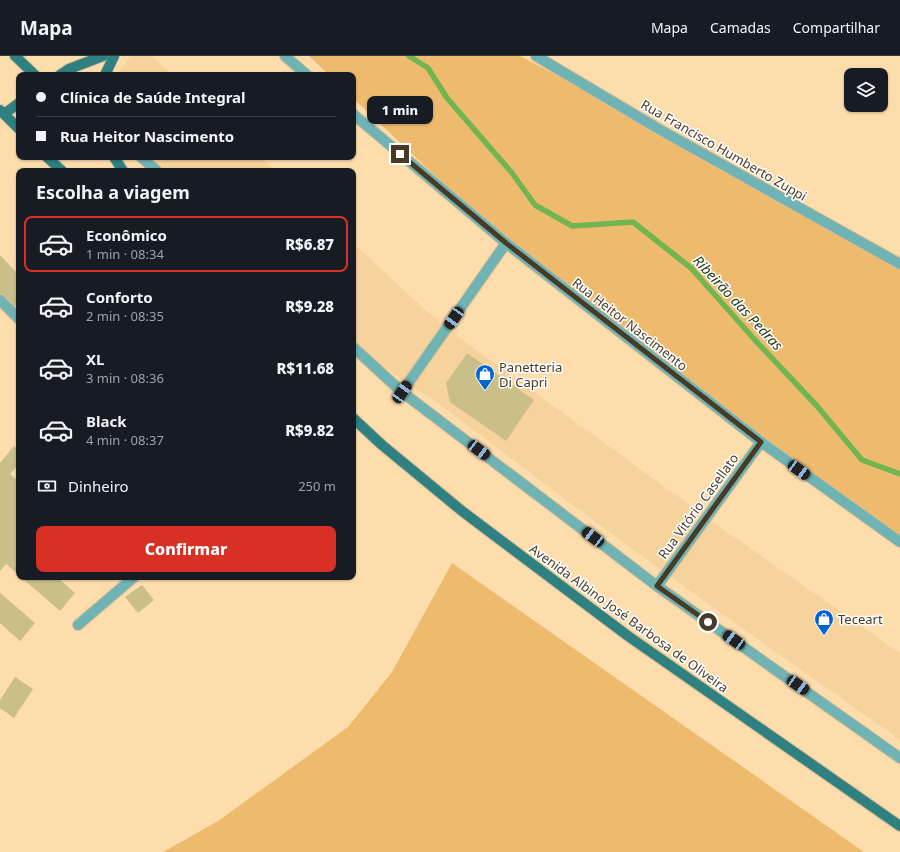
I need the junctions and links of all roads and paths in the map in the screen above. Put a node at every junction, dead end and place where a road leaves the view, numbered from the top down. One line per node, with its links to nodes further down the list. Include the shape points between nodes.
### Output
1 (15, 56): 6 (main road)
2 (103, 56): 7 (main road)
3 (114, 56): 8 (main road)
4 (285, 56): 9 (street)
5 (536, 56): 19 (street, Rua Francisco Humberto Zuppi, via 658,128)
6 (32, 72)
7 (64, 72)
8 (106, 72)
9 (304, 72)
10 (16, 104): 11 (main road)
11 (1, 112): 13 (main road)
12 (356, 117): 18 (street, Rua Heitor Nascimento)
13 (16, 126)
14 (50, 160): 16 (main road)
15 (144, 160): 17 (street)
16 (59, 168)
17 (154, 168)
18 (506, 243): 23 (street); 25 (street, Rua Heitor Nascimento)
19 (898, 260)
20 (0, 300): 21 (street)
21 (16, 316)
22 (356, 350): 23 (street)
23 (402, 392): 28 (street)
24 (356, 421): 31 (main road, Avenida Albino José Barbosa de Oliveira, via 462,511 628,636)
25 (761, 442): 26 (street, Rua Heitor Nascimento); 28 (street, Rua Vitório Casellato)
26 (900, 542)
27 (130, 580): 29 (street)
28 (657, 586): 30 (street)
29 (78, 625)
30 (900, 758)
31 (900, 826)

